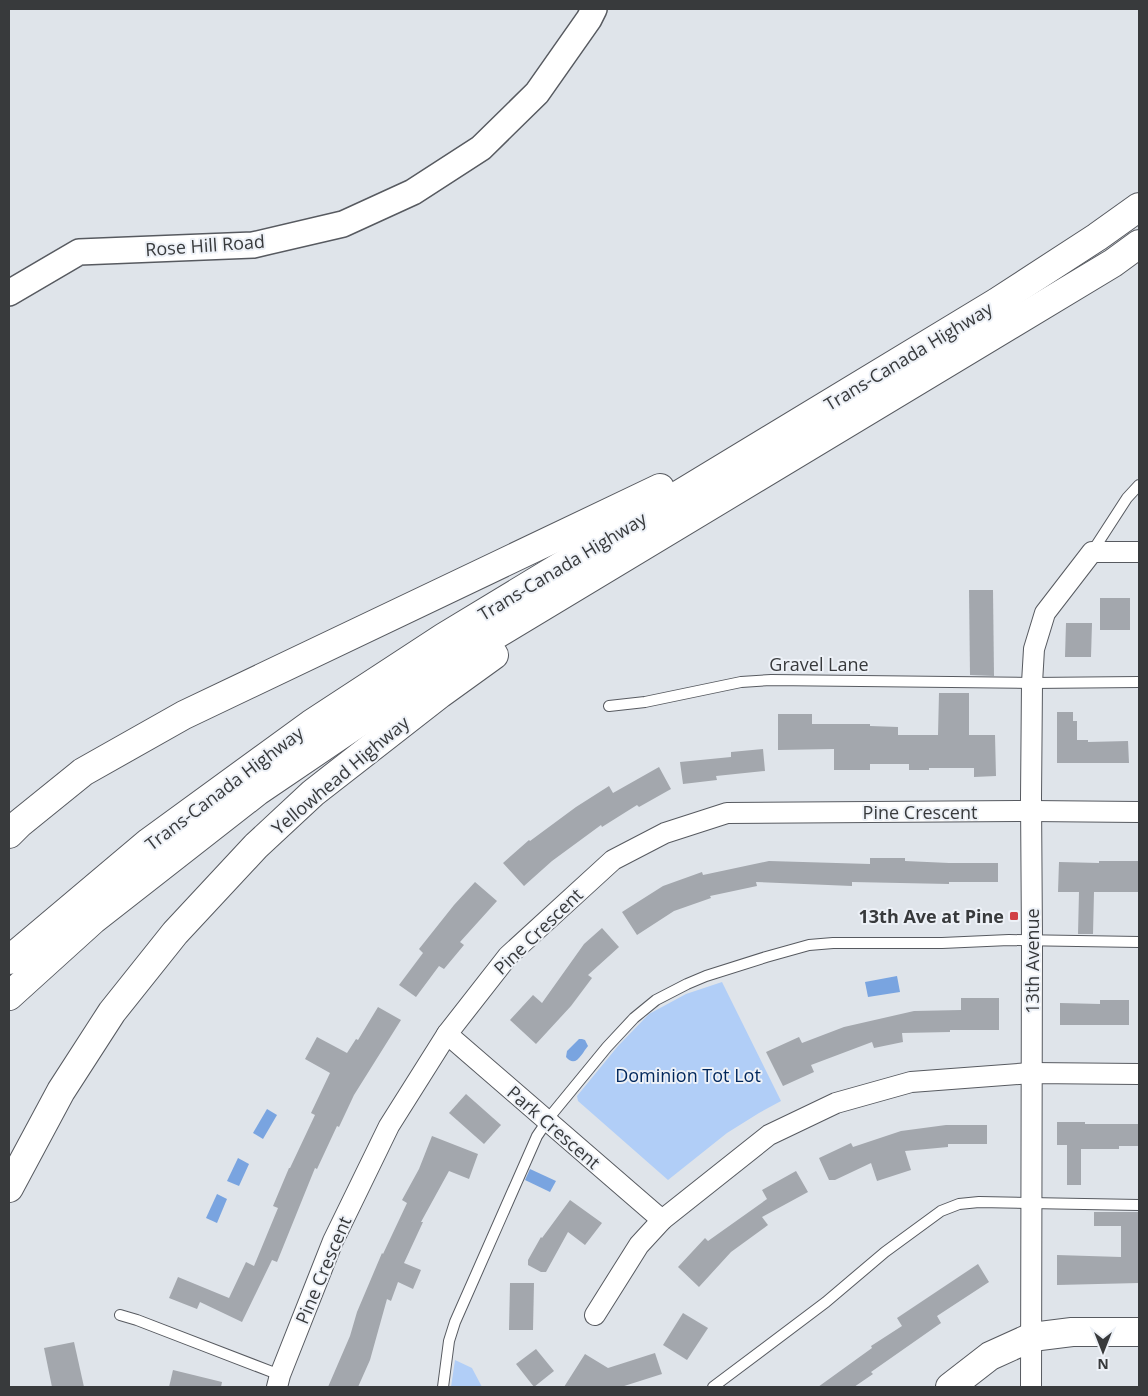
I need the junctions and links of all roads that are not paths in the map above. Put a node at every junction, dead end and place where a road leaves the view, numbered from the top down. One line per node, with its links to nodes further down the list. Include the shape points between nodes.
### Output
1 (594, 9): 4 (street, Rose Hill Road, via 537,94 481,148 413,192 343,224 253,245 79,252)
2 (1139, 207): 5 (main road, Trans-Canada Highway, via 997,302)
3 (1139, 244): 7 (main road, Trans-Canada Highway, via 1097,273)
4 (9, 293)
5 (806, 418): 15 (main road, via 184,715 83,772); 18 (main road, Trans-Canada Highway, via 444,637 311,724 149,842)
6 (1139, 485): 8 (lane)
7 (673, 529): 19 (main road, Trans-Canada Highway, via 429,675 258,791 93,920); 24 (main road, Yellowhead Highway, via 440,694 313,793 256,846 175,933 112,1012 60,1091)
8 (1092, 552): 9 (street); 10 (street, 13th Avenue, via 1045,612 1034,649)
9 (1139, 552)
10 (1032, 682): 11 (lane, Gravel Lane); 12 (lane, Gravel Lane, via 771,680 742,682 645,702); 13 (street, 13th Avenue)
11 (1139, 682)
12 (608, 706)
13 (1031, 811): 14 (street, Pine Crescent); 16 (street, 13th Avenue); 20 (street, Pine Crescent, via 727,813 665,833 614,860 508,956)
14 (1139, 812)
15 (9, 834)
16 (1032, 941): 17 (lane); 21 (street, 13th Avenue); 23 (lane, via 833,943 792,950 706,976 656,1000 634,1018)
17 (1139, 942)
18 (9, 960)
19 (9, 996)
20 (447, 1034): 23 (street, Park Crescent); 32 (street, Pine Crescent, via 388,1126 333,1241)
21 (1031, 1073): 22 (street); 25 (street, 13th Avenue); 27 (street, via 911,1082 836,1103 768,1134)
22 (1139, 1074)
23 (547, 1121): 27 (street, Park Crescent); 33 (lane, via 537,1136 455,1322)
24 (9, 1188)
25 (1031, 1203): 26 (lane); 31 (street, 13th Avenue); 34 (lane, via 979,1202 941,1211)
26 (1139, 1205)
27 (662, 1220): 29 (street, via 639,1245)
28 (120, 1315): 32 (lane)
29 (595, 1315)
30 (1139, 1332): 31 (main road, via 1072,1332)
31 (1032, 1337): 35 (main road, via 990,1356); 36 (street, 13th Avenue)
32 (278, 1381)
33 (443, 1387)
34 (713, 1387)
35 (950, 1387)
36 (1031, 1387)

